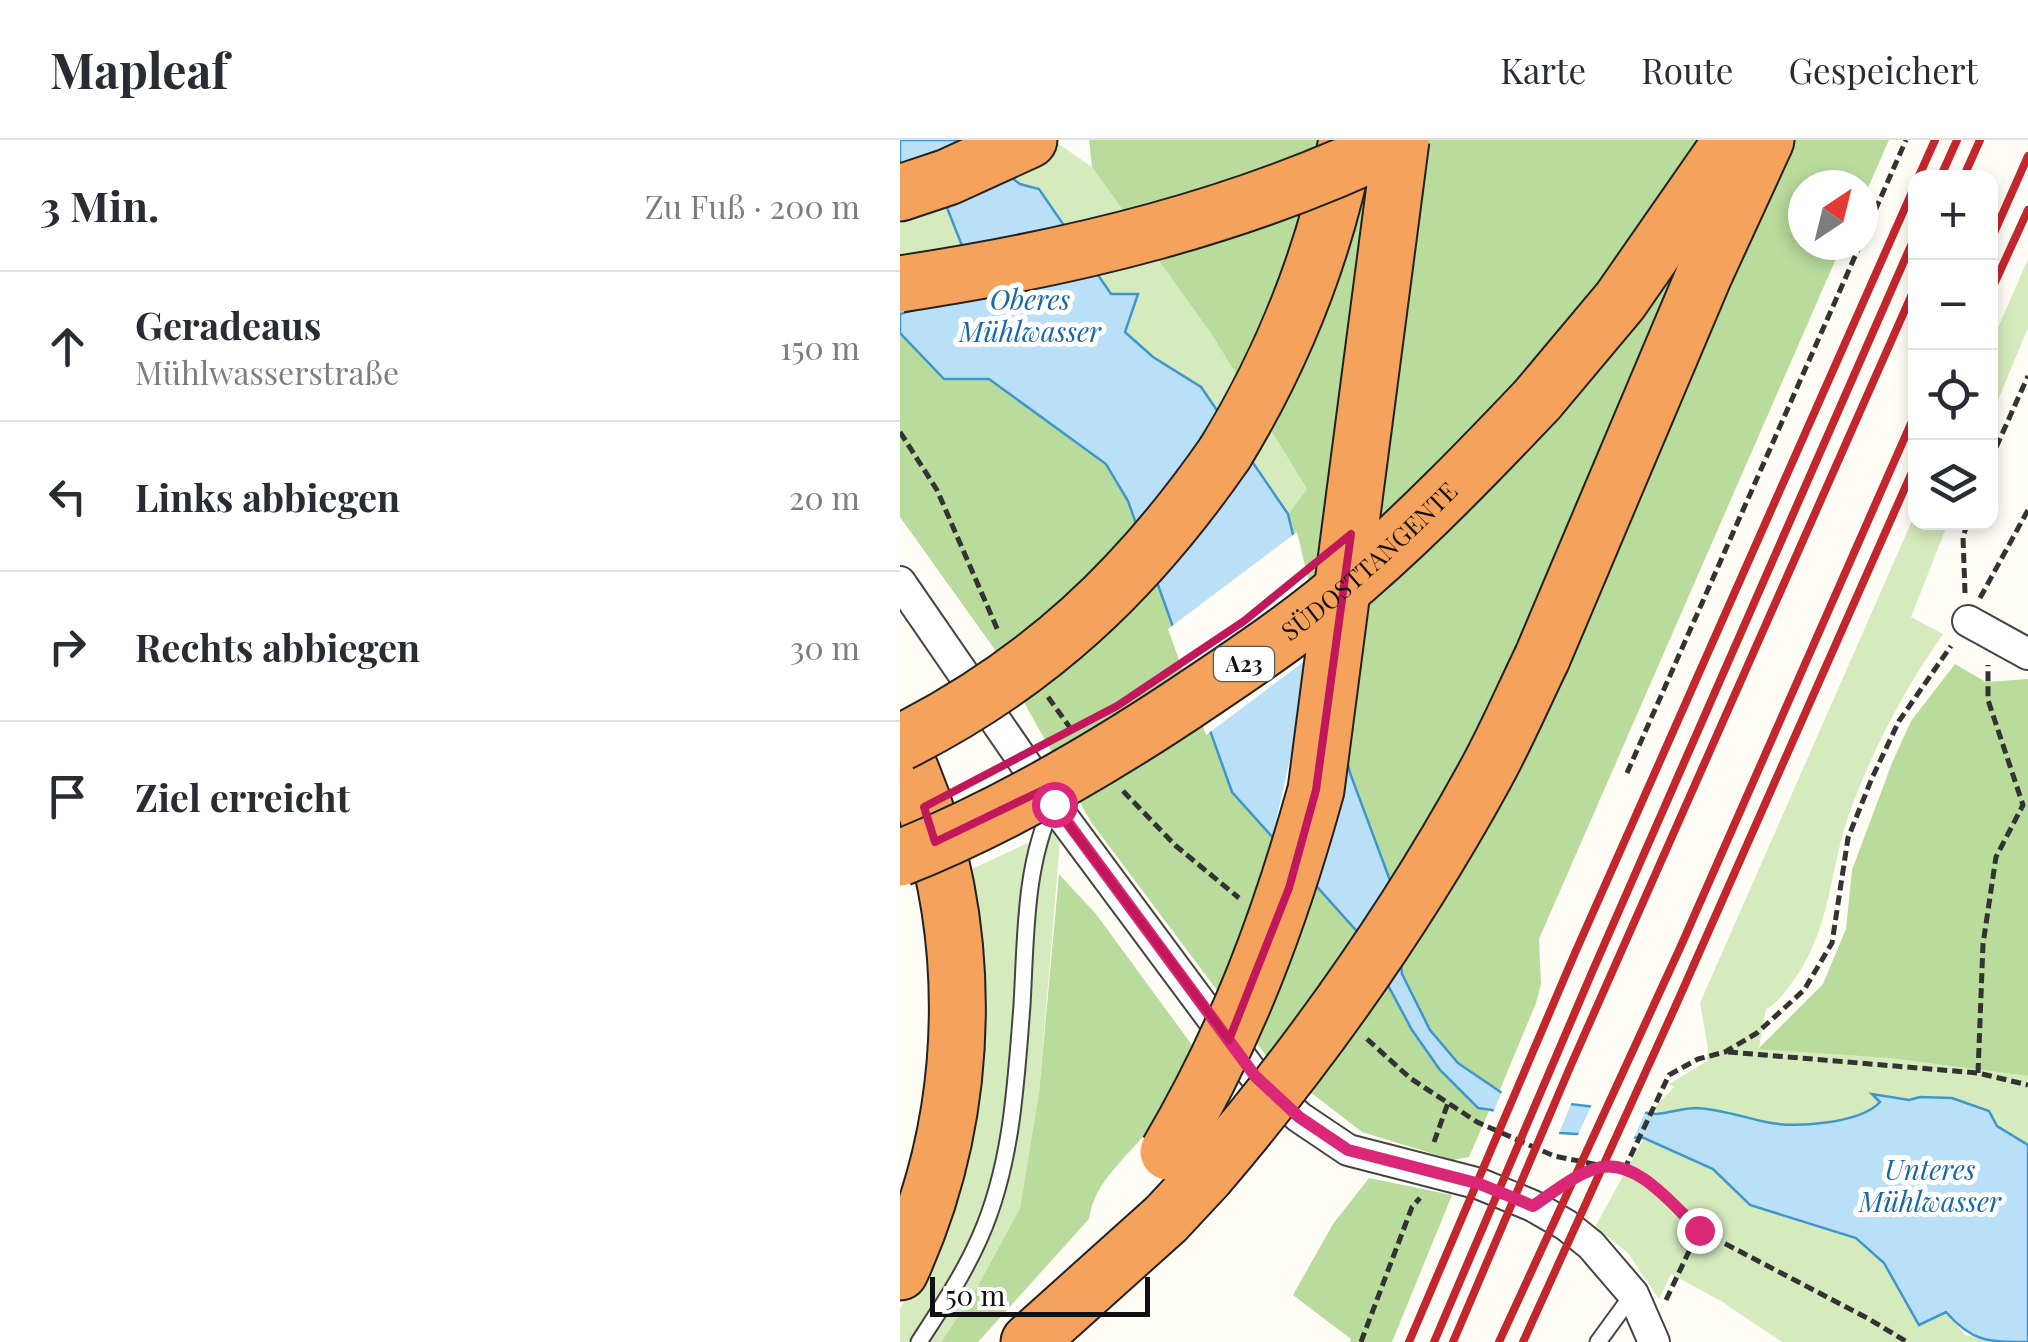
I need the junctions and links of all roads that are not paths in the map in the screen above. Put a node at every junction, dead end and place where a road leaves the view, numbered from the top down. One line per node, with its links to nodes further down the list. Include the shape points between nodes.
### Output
1 (1030, 140): 7 (highway)
2 (1347, 140): 13 (highway, bridge, via 1303,302 1254,407 1192,500 1078,624 970,704)
3 (1401, 140): 8 (highway, bridge, via 1264,198 1140,238); 17 (highway, bridge, via 1316,790 1289,888 1217,1064)
4 (1688, 140): 9 (highway, SÜDOSTTANGENTE / A23, via 1588,280)
5 (1732, 140): 9 (highway, SÜDOSTTANGENTE / A23, via 1620,301)
6 (1766, 140): 17 (highway, bridge, via 1488,771 1383,946 1311,1048)
7 (900, 193)
8 (900, 284)
9 (1524, 389): 15 (highway, SÜDOSTTANGENTE / A23, via 1244,621 1117,706); 16 (highway, SÜDOSTTANGENTE / A23, bridge, via 1439,502 1266,649 1136,737)
10 (900, 582): 14 (street)
11 (1978, 626): 12 (street)
12 (2028, 654)
13 (900, 744): 18 (highway, via 944,878 958,1000 954,1079 940,1156)
14 (1054, 804): 19 (street, via 1255,1076 1299,1117 1348,1150 1480,1184 1566,1225 1590,1244); 20 (lane, via 1030,884 1002,1174 981,1235)
15 (900, 818)
16 (900, 858)
17 (1187, 1164): 21 (highway)
18 (900, 1272)
19 (1644, 1320): 22 (lane)
20 (919, 1342)
21 (1029, 1342)
22 (1598, 1342)

